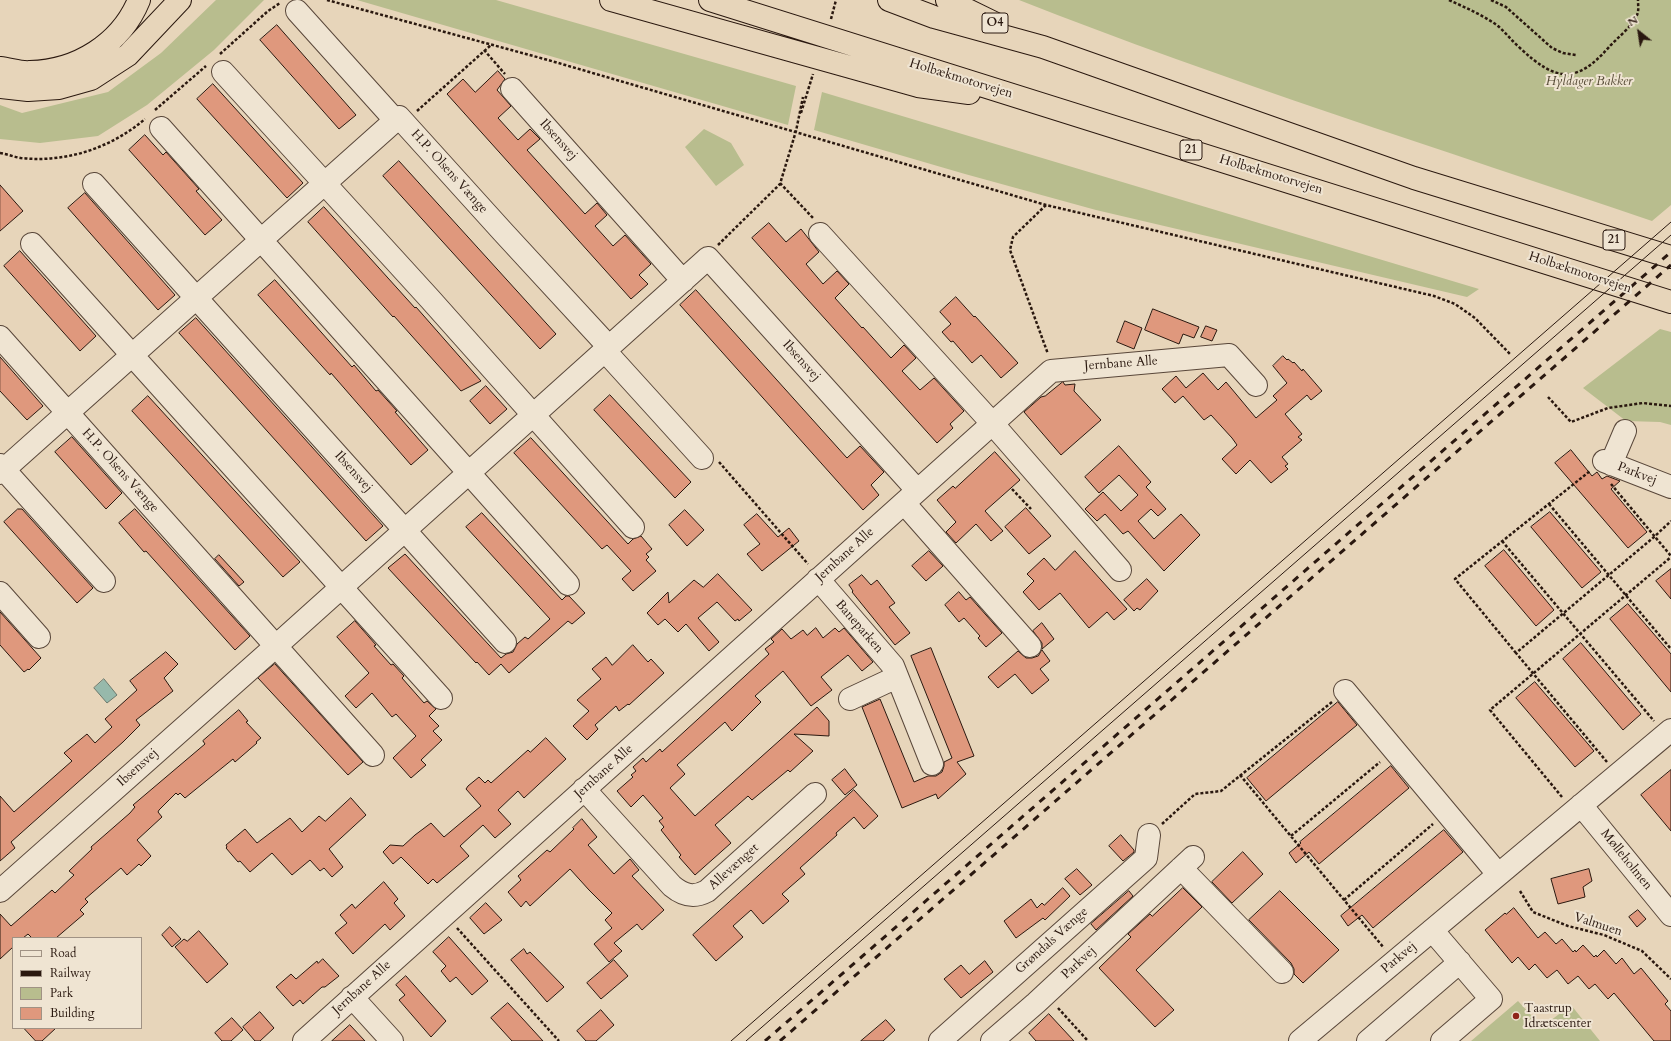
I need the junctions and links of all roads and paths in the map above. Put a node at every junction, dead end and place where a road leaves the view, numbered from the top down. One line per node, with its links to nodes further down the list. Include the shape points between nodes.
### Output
1 (139, 0): 19 (highway, via 134,12 115,38 90,57 61,68 30,72)
2 (180, 0): 21 (highway, via 128,55 91,79 59,88 28,90)
3 (327, 0): 14 (path)
4 (611, 0): 24 (highway, via 918,86)
5 (710, 0): 24 (highway, Holbækmotorvejen / 21)
6 (836, 0): 13 (path)
7 (889, 0): 15 (highway, 21, via 934,17)
8 (947, 0): 15 (highway, O4)
9 (1449, 0): 11 (path, via 1481,14 1543,66 1561,74 1572,75 1589,67 1637,17)
10 (1491, 0): 17 (path, via 1506,7 1552,48)
11 (1638, 0)
12 (290, 6): 18 (path, via 268,11); 25 (street, H.P. Olsens Vænge)
13 (830, 20)
14 (491, 44): 16 (path); 27 (path)
15 (1043, 47): 36 (highway, 21, via 1414,178)
16 (484, 50): 22 (path, via 514,83); 25 (path, via 413,114)
17 (1576, 55)
18 (216, 64): 26 (path); 30 (street)
19 (0, 68)
20 (815, 68): 27 (path)
21 (0, 87)
22 (512, 89): 38 (street, Ibsensvej)
23 (803, 97): 27 (path)
24 (1030, 101): 40 (highway, Holbækmotorvejen / 21)
25 (397, 119): 30 (street); 42 (street, H.P. Olsens Vænge, via 503,232)
26 (152, 120): 28 (path, via 107,144 64,157 21,158); 34 (street)
27 (796, 131): 31 (path); 32 (path)
28 (0, 153)
29 (94, 184): 39 (street)
30 (324, 184): 34 (street); 50 (street, via 430,298)
31 (780, 184): 33 (path, via 820,226); 37 (path, via 714,248)
32 (1046, 205): 43 (path, via 1434,296 1455,304 1475,318); 45 (path, via 1013,237 1010,250)
33 (820, 234): 51 (street)
34 (261, 240): 39 (street); 56 (street)
35 (32, 244): 44 (street)
36 (1671, 257)
37 (708, 258): 38 (street, Ibsensvej); 59 (street, Ibsensvej)
38 (683, 281): 42 (street, Ibsensvej)
39 (196, 298): 44 (street); 64 (street, Ibsensvej)
40 (1671, 302)
41 (0, 337): 49 (street, H.P. Olsens Vænge)
42 (607, 349): 50 (street, Ibsensvej); 53 (street)
43 (1510, 354)
44 (132, 355): 49 (street); 73 (street)
45 (1054, 370): 46 (street, Jernbane Alle, via 1229,355); 51 (street, Jernbane Alle)
46 (1256, 385)
47 (1548, 397): 48 (path, via 1571,422 1608,408 1643,403)
48 (1671, 406)
49 (68, 413): 55 (street); 80 (street, H.P. Olsens Vænge)
50 (533, 415): 56 (street, Ibsensvej); 63 (street)
51 (992, 423): 59 (street, Jernbane Alle); 68 (street)
52 (1625, 431): 54 (street)
53 (710, 459): 70 (path)
54 (1604, 464): 57 (street, Parkvej); 60 (path); 65 (path)
55 (1, 469): 71 (street)
56 (469, 473): 64 (street, Ibsensvej); 72 (street)
57 (1671, 488)
58 (1012, 489): 61 (path)
59 (910, 496): 70 (street, Jernbane Alle); 81 (street)
60 (1549, 504): 66 (path); 69 (path)
61 (1030, 509)
62 (1671, 521): 65 (path)
63 (633, 527)
64 (405, 530): 73 (street, Ibsensvej); 79 (street, Ibsensvej)
65 (1654, 537): 67 (path); 69 (path)
66 (1502, 541): 76 (path); 83 (path, via 1455,579)
67 (1671, 557): 75 (path)
68 (1120, 570)
69 (1609, 575): 75 (path); 76 (path)
70 (819, 578): 85 (street, Baneparken, via 893,666); 95 (street, Jernbane Alle)
71 (104, 581)
72 (568, 584)
73 (341, 587): 80 (street, Ibsensvej); 87 (street)
74 (0, 593): 78 (street)
75 (1626, 596): 77 (path); 82 (path)
76 (1562, 613): 77 (path); 83 (path)
77 (1580, 634): 84 (path); 89 (path)
78 (39, 637)
79 (505, 642)
80 (276, 646): 91 (street); 102 (street, Ibsensvej)
81 (1030, 646)
82 (1671, 649)
83 (1516, 653): 84 (path)
84 (1533, 674): 94 (path); 97 (path, via 1490,710)
85 (897, 678): 88 (street); 92 (street, Baneparken)
86 (1345, 691): 90 (street); 93 (path)
87 (441, 698)
88 (850, 699)
89 (1668, 732): 94 (street, Parkvej)
90 (1394, 750): 98 (street); 100 (path)
91 (373, 755)
92 (932, 764)
93 (1240, 775): 99 (path, via 1221,790 1195,794); 100 (path)
94 (1617, 775): 97 (street, Parkvej)
95 (584, 789): 96 (street, Allevænget, via 672,886 679,892 694,896 707,891); 105 (street, Jernbane Alle)
96 (816, 794)
97 (1577, 808): 101 (street, Parkvej); 106 (street, Mølleholmen)
98 (1447, 812): 101 (street); 104 (path)
99 (1150, 834): 117 (street, Grøndals Vænge, via 1146,858)
100 (1291, 836): 104 (path)
101 (1498, 874): 107 (street, Parkvej)
102 (0, 891)
103 (1520, 891): 111 (path, Valmuen, via 1533,912 1568,926 1604,935 1642,951)
104 (1344, 900): 108 (path)
105 (445, 914): 113 (street, Jernbane Alle); 116 (path)
106 (1671, 915)
107 (1432, 930): 108 (street, Parkvej); 109 (street)
108 (1395, 961): 120 (street, Parkvej)
109 (1460, 962): 121 (street); 122 (street, via 1492,999)
110 (1282, 972): 112 (street, Parkvej, via 1187,862)
111 (1671, 979)
112 (1045, 995): 118 (street, Parkvej); 119 (path)
113 (352, 997): 114 (street, Jernbane Alle); 115 (street)
114 (304, 1041)
115 (392, 1041)
116 (558, 1041)
117 (940, 1041)
118 (992, 1041)
119 (1088, 1041)
120 (1300, 1041)
121 (1368, 1041)
122 (1442, 1041)

